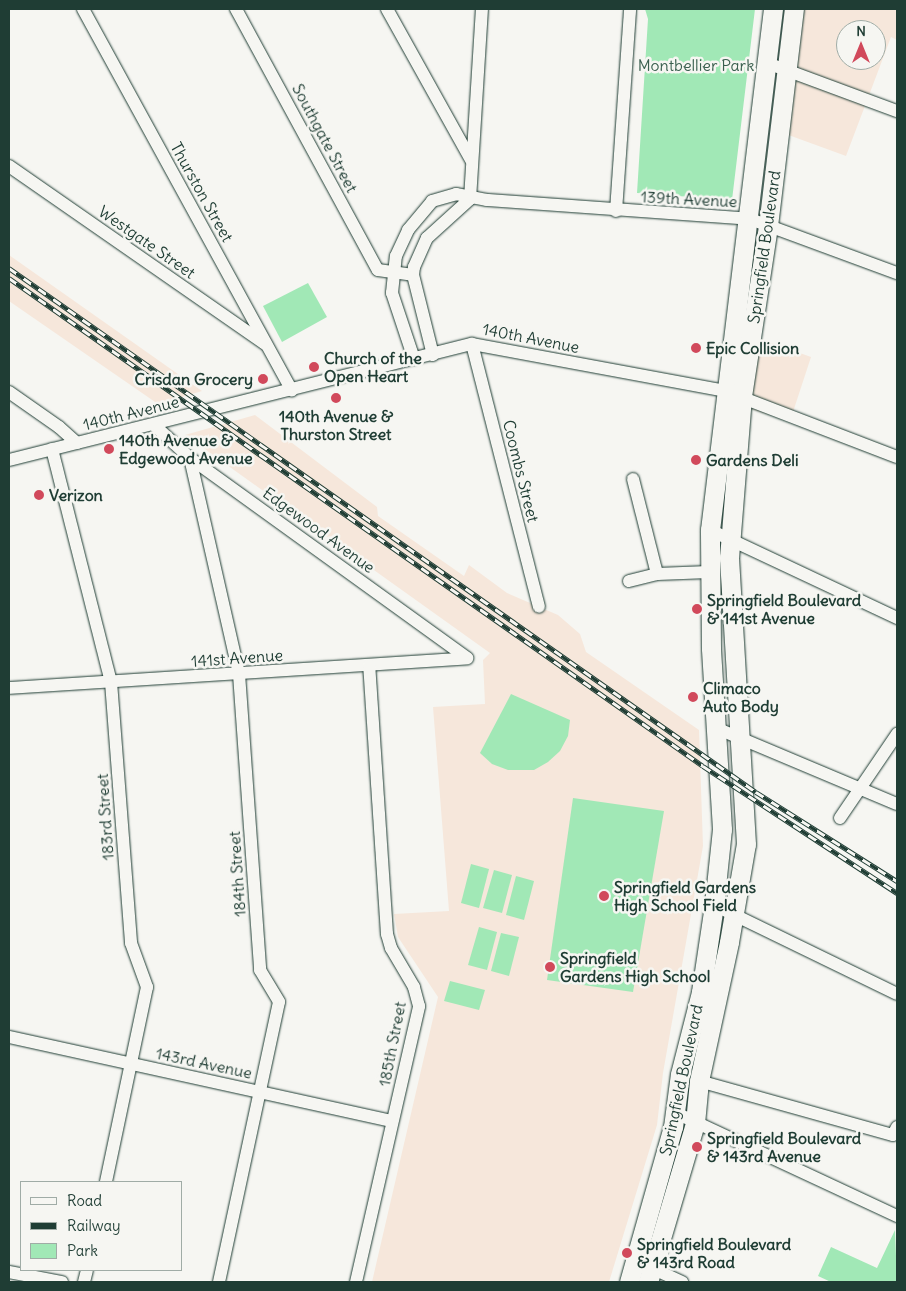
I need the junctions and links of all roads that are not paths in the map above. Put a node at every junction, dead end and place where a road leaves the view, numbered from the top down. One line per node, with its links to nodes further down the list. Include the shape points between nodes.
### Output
1 (83, 9): 21 (street, Thurston Street)
2 (236, 9): 17 (street, Southgate Street, via 378,270)
3 (387, 9): 11 (street)
4 (482, 9): 11 (street)
5 (630, 9): 14 (street)
6 (773, 9): 8 (main road, Springfield Boulevard)
7 (794, 9): 9 (main road, Springfield Boulevard)
8 (767, 62): 9 (street); 15 (main road, Springfield Boulevard)
9 (787, 70): 10 (street); 16 (main road, Springfield Boulevard)
10 (897, 111)
11 (472, 160): 13 (street)
12 (9, 166): 21 (street, Westgate Street)
13 (470, 199): 14 (street, 139th Avenue); 17 (street, 139th Avenue, via 456,194 432,201 408,230); 19 (street, via 427,238)
14 (616, 211): 15 (street, 139th Avenue)
15 (750, 219): 16 (street, 139th Avenue); 26 (main road, Springfield Boulevard)
16 (768, 226): 18 (street, 139th Avenue); 26 (main road, Springfield Boulevard)
17 (393, 272): 19 (street, Southgate Street); 23 (street, via 392,293)
18 (897, 273)
19 (413, 275): 22 (street)
20 (472, 344): 22 (street, 140th Avenue); 26 (street, 140th Avenue); 39 (street, Coombs Street)
21 (267, 346): 24 (street, Thurston Street)
22 (433, 355): 23 (street, 140th Avenue)
23 (414, 359): 24 (street, 140th Avenue)
24 (292, 391): 27 (street, 140th Avenue)
25 (9, 392): 28 (street, via 59,427)
26 (734, 394): 30 (street, 140th Avenue); 34 (main road, Springfield Boulevard); 35 (main road, Springfield Boulevard)
27 (154, 424): 28 (street, 140th Avenue); 31 (street, Edgewood Avenue)
28 (76, 444): 29 (street, 140th Avenue)
29 (52, 449): 32 (street, 140th Avenue); 44 (street, 183rd Street)
30 (897, 457)
31 (190, 458): 41 (street, Edgewood Avenue); 43 (street, 184th Street)
32 (9, 460)
33 (633, 480): 37 (street)
34 (710, 530): 35 (street); 36 (main road, Springfield Boulevard)
35 (731, 539): 40 (street); 48 (main road, Springfield Boulevard, via 729,589)
36 (709, 572): 37 (street); 46 (main road, Springfield Boulevard)
37 (657, 574): 38 (street)
38 (629, 581)
39 (539, 607)
40 (897, 618)
41 (467, 658): 42 (street, 141st Avenue)
42 (369, 666): 43 (street, 141st Avenue); 60 (street, 185th Street, via 387,934 391,948 414,987 419,1006)
43 (239, 674): 44 (street, 141st Avenue); 58 (street, 184th Street, via 260,970 279,1002)
44 (111, 682): 45 (street, 141st Avenue); 56 (street, 183rd Street, via 131,943 147,987)
45 (9, 688)
46 (716, 728): 48 (street); 52 (main road, Springfield Boulevard, via 722,829)
47 (897, 734): 49 (street)
48 (737, 737): 49 (street); 53 (main road, Springfield Boulevard, via 746,844)
49 (858, 788): 50 (street); 51 (street)
50 (897, 804)
51 (840, 818)
52 (714, 905): 53 (street); 59 (main road, Springfield Boulevard, via 701,992 680,1074)
53 (734, 914): 54 (street); 57 (main road, Springfield Boulevard)
54 (897, 994)
55 (9, 1037): 56 (street, 143rd Avenue)
56 (132, 1063): 58 (street, 143rd Avenue); 63 (street, 183rd Street)
57 (699, 1081): 61 (main road, Springfield Boulevard); 62 (street)
58 (260, 1092): 60 (street, 143rd Avenue); 68 (street, 184th Street)
59 (676, 1113): 61 (street); 65 (main road, Springfield Boulevard)
60 (392, 1121): 69 (street, 185th Street)
61 (695, 1123): 64 (street); 65 (main road, Springfield Boulevard)
62 (895, 1131)
63 (106, 1181)
64 (897, 1216)
65 (645, 1270): 70 (main road, Springfield Boulevard); 71 (street)
66 (9, 1272): 67 (street)
67 (62, 1282)
68 (219, 1282)
69 (356, 1282)
70 (629, 1282)
71 (682, 1282)

